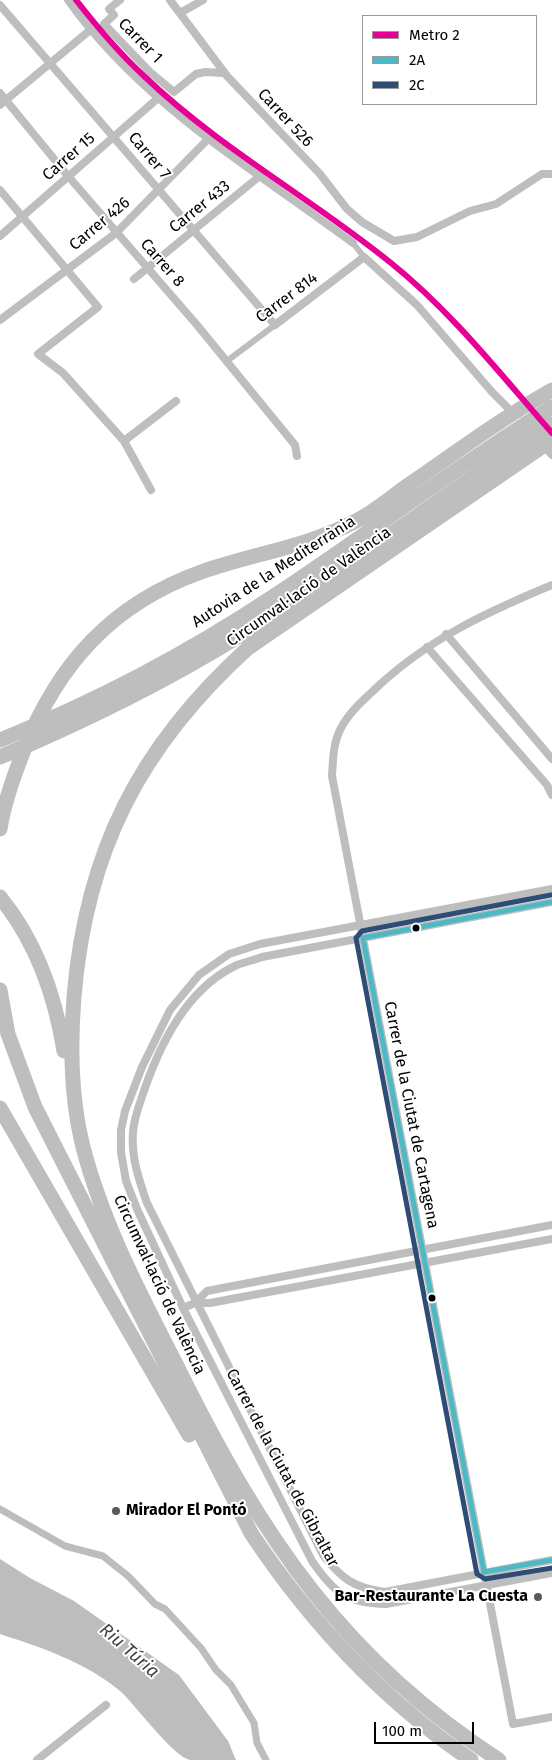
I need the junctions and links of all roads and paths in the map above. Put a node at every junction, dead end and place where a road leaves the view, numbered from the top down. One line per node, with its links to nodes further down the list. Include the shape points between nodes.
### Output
1 (68, 0): 7 (street, Carrer 1)
2 (170, 0): 6 (street, Carrer 526)
3 (203, 0): 6 (street)
4 (117, 1): 9 (street, Carrer 1, via 109,9 114,15 104,24 174,92 196,74)
5 (0, 5): 8 (street, Carrer 7)
6 (180, 13): 9 (street, Carrer 526)
7 (89, 30): 8 (street); 11 (street, Carrer 1)
8 (50, 63): 12 (street); 13 (street, Carrer 7)
9 (224, 73): 15 (street, Carrer 526, via 320,174 347,209 394,241 417,237 470,210 496,204 542,174)
10 (0, 93): 12 (street, Carrer 8)
11 (157, 99): 13 (street, Carrer 15); 14 (street, Carrer 1)
12 (3, 103): 17 (street, Carrer 8)
13 (114, 136): 17 (street, Carrer 15); 19 (street, Carrer 7)
14 (209, 138): 16 (street, Carrer 1); 19 (street, Carrer 426)
15 (552, 174)
16 (261, 175): 21 (street, Carrer 433); 24 (street, Carrer 1)
17 (68, 176): 20 (street, Carrer 15); 22 (street, Carrer 8)
18 (0, 190): 20 (street)
19 (159, 190): 21 (street, Carrer 7); 22 (street, Carrer 426)
20 (23, 217): 23 (street, Carrer 15); 27 (street)
21 (194, 231): 26 (street, Carrer 433); 30 (street, Carrer 7)
22 (116, 233): 26 (street, Carrer 8); 27 (street, Carrer 426)
23 (0, 236)
24 (353, 243): 25 (street, Carrer 1)
25 (364, 257): 30 (street, Carrer 814); 37 (street, via 417,304 492,392)
26 (148, 268): 28 (street, Carrer 433); 31 (street, Carrer 8)
27 (66, 270): 29 (street, Carrer 426); 35 (street, via 98,308 38,354 62,373)
28 (134, 278)
29 (0, 320)
30 (275, 325): 31 (street, Carrer 814)
31 (226, 361): 38 (street, Carrer 8, via 295,445)
32 (551, 396): 43 (highway, Autovia de la Mediterrània, via 497,441 232,623 99,696); 47 (highway, Circumval·lació de València, via 490,429 357,521 304,544 200,572 132,606 103,628 71,661 50,694 12,782)
33 (176, 401): 35 (street)
34 (552, 424): 44 (highway, Autovia de la Mediterrània, via 239,636 101,712)
35 (124, 440): 39 (street)
36 (552, 440): 54 (highway, Circumval·lació de València, via 248,648 171,729 136,781 112,832 88,899 77,958 72,1022)
37 (552, 455)
38 (297, 456)
39 (151, 490)
40 (552, 585): 41 (street, Carrer de la Ciutat de Cartagena, via 481,615)
41 (446, 634): 42 (street, Carrer de la Ciutat de Cartagena); 45 (street)
42 (427, 647): 46 (street); 51 (street, Carrer de la Ciutat de Cartagena, via 385,679 353,710 340,728 334,748 332,776)
43 (0, 740)
44 (0, 757)
45 (552, 759)
46 (552, 795)
47 (0, 830)
48 (552, 889): 51 (street, Carrer de la Ciutat de Gibraltar)
49 (0, 897): 54 (highway, via 29,939 48,982)
50 (552, 902): 52 (street, Carrer de la Ciutat de Gibraltar)
51 (361, 925): 52 (street, Carrer de la Ciutat de Cartagena); 61 (street, Carrer de la Ciutat de Gibraltar, via 260,944 229,954 199,975 170,1010 142,1067 120,1130 121,1152 126,1181)
52 (363, 938): 58 (street, Carrer de la Ciutat de Cartagena); 60 (street, Carrer de la Ciutat de Gibraltar, via 262,957 236,966 210,983 180,1015 151,1072 136,1116 133,1154 147,1203)
53 (0, 990): 62 (highway, Circumval·lació de València, via 8,1034 35,1107)
54 (74, 1098): 71 (highway, Circumval·lació de València, via 97,1193 129,1271 224,1460 266,1528 312,1593 377,1664 423,1705)
55 (0, 1108): 62 (highway, via 238,1519)
56 (552, 1225): 58 (street)
57 (552, 1239): 59 (street)
58 (423, 1250): 59 (street, Carrer de la Ciutat de Cartagena); 60 (street, via 207,1291)
59 (425, 1263): 60 (street, via 210,1303); 64 (street, Carrer de la Ciutat de Cartagena)
60 (195, 1303): 61 (street); 64 (street, Carrer de la Ciutat de Gibraltar, via 323,1555 348,1582 367,1590 384,1592)
61 (183, 1308): 66 (street, Carrer de la Ciutat de Gibraltar, via 312,1561 327,1583 363,1604 386,1604)
62 (251, 1533): 70 (highway, Circumval·lació de València, via 294,1593 337,1644 413,1716)
63 (552, 1560): 64 (street)
64 (484, 1572): 66 (street, Carrer de la Ciutat de Cartagena)
65 (552, 1573): 66 (street, Carrer de la Ciutat de Gibraltar)
66 (487, 1585): 68 (street, Carrer de la Ciutat de Cartagena, via 513,1724)
67 (106, 1705): 69 (street)
68 (552, 1717)
69 (37, 1760)
70 (471, 1760)
71 (499, 1760)

